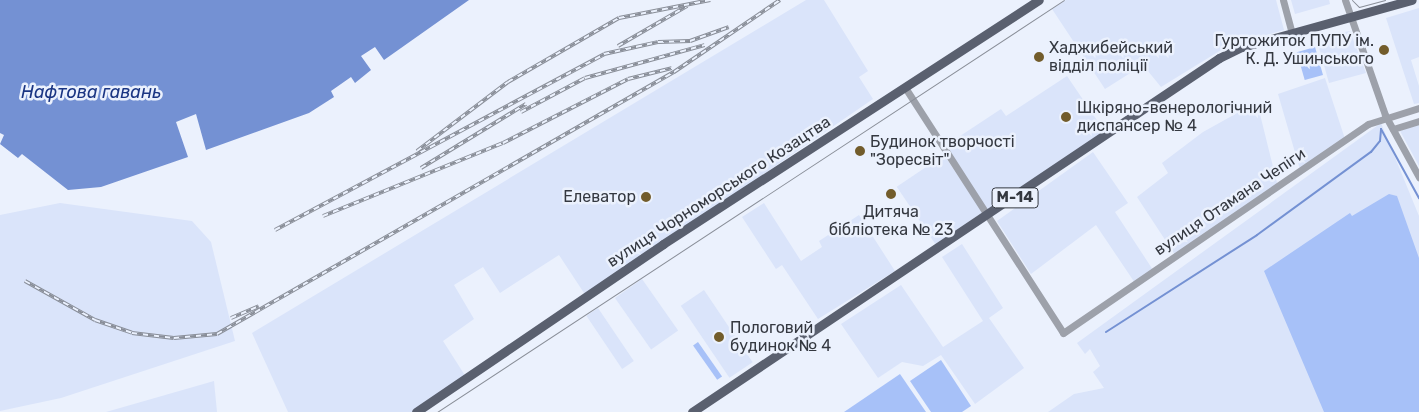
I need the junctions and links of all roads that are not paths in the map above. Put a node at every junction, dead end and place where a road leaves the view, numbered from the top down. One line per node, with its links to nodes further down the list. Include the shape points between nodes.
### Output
1 (1039, 0): 7 (main road, вулиця Чорноморського Козацтва)
2 (1282, 0): 6 (street)
3 (1345, 0): 5 (street)
4 (1412, 0): 5 (main road, М-14)
5 (1350, 17): 6 (main road, М-14); 9 (street)
6 (1292, 34): 13 (main road, М-14, via 1219,58)
7 (906, 89): 13 (street); 14 (main road, вулиця Чорноморського Козацтва, via 663,244)
8 (1419, 108): 9 (street, вулиця Отамана Чепіги)
9 (1385, 115): 11 (street); 13 (street, вулиця Отамана Чепіги, via 1063,333)
10 (1419, 121): 11 (street)
11 (1393, 129): 12 (street)
12 (1419, 176)
13 (988, 217): 15 (main road, М-14)
14 (416, 412)
15 (692, 412)

